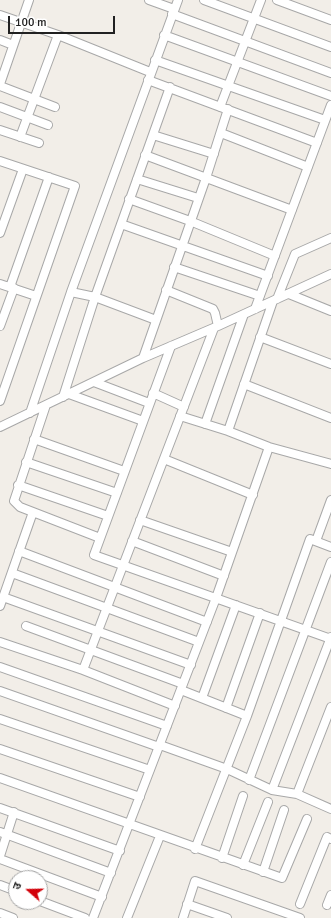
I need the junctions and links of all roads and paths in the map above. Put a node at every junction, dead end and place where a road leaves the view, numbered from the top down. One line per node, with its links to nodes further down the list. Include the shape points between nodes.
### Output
1 (29, 0): 11 (street)
2 (148, 0): 7 (street)
3 (178, 0): 7 (street)
4 (204, 0): 9 (street)
5 (261, 0): 9 (street)
6 (277, 0): 10 (street)
7 (173, 12): 13 (street); 15 (street)
8 (0, 15): 11 (street)
9 (254, 17): 15 (street); 17 (street)
10 (331, 20)
11 (21, 23): 12 (street); 16 (street)
12 (58, 35): 22 (street); 27 (street)
13 (164, 35): 18 (street); 19 (street)
14 (0, 40): 16 (street)
15 (246, 40): 19 (street); 21 (street)
16 (13, 45): 20 (street)
17 (331, 47)
18 (155, 60): 22 (street); 24 (street)
19 (236, 63): 24 (street); 26 (street)
20 (3, 65): 23 (street)
21 (331, 73)
22 (149, 76): 25 (street); 64 (street)
23 (0, 85): 27 (street)
24 (228, 86): 31 (street); 33 (street)
25 (170, 87): 31 (street); 37 (street)
26 (331, 96)
27 (35, 99): 30 (street); 32 (street)
28 (331, 105): 33 (street)
29 (0, 107): 32 (street)
30 (55, 107)
31 (224, 108): 36 (street); 40 (street)
32 (28, 117): 34 (street); 38 (street)
33 (326, 120): 40 (street)
34 (48, 125)
35 (0, 130): 38 (street)
36 (221, 133): 41 (street); 44 (street)
37 (153, 135): 41 (street); 42 (street)
38 (20, 137): 39 (street)
39 (39, 143)
40 (317, 143): 44 (street)
41 (214, 154): 47 (street)
42 (145, 155): 47 (street); 48 (street)
43 (0, 161): 45 (street)
44 (308, 167): 51 (street)
45 (23, 169): 46 (street); 54 (street)
46 (49, 177): 62 (street); 66 (street, via 75,186)
47 (206, 178): 49 (street); 51 (street)
48 (137, 179): 49 (street); 50 (street)
49 (198, 198): 52 (street)
50 (130, 199): 52 (street); 53 (street)
51 (292, 210): 57 (street)
52 (190, 221): 56 (street); 57 (street)
53 (121, 224): 56 (street); 68 (street)
54 (0, 234)
55 (331, 238): 69 (street, via 295,254)
56 (182, 244): 58 (street); 60 (street)
57 (275, 256): 60 (street)
58 (174, 267): 63 (street); 67 (street)
59 (331, 274): 65 (street)
60 (268, 276): 67 (street)
61 (0, 284): 62 (street)
62 (12, 288): 66 (street); 74 (street)
63 (166, 290): 73 (street); 75 (street, via 213,308)
64 (71, 292): 68 (street); 88 (street)
65 (289, 294): 69 (street); 71 (street)
66 (36, 296): 84 (street)
67 (260, 296): 70 (street)
68 (95, 297): 73 (street); 83 (street)
69 (275, 300): 70 (street); 76 (street)
70 (256, 309): 72 (street)
71 (331, 311)
72 (244, 314): 75 (street); 94 (street)
73 (156, 320): 78 (street)
74 (0, 326)
75 (216, 327): 77 (street); 87 (street)
76 (260, 337): 79 (street); 81 (street)
77 (171, 346): 78 (street); 82 (street)
78 (143, 358): 80 (street)
79 (331, 364)
80 (94, 382): 83 (street); 85 (street)
81 (244, 384): 90 (street); 96 (street)
82 (153, 393): 85 (street); 87 (street)
83 (66, 396): 86 (street); 92 (street)
84 (0, 401)
85 (149, 403): 92 (street)
86 (46, 405): 88 (street); 97 (street)
87 (184, 407): 89 (street)
88 (30, 413): 93 (street)
89 (180, 416): 94 (street); 99 (street)
90 (331, 418)
91 (0, 419): 93 (street)
92 (143, 421): 102 (street)
93 (10, 423): 95 (street)
94 (205, 424): 96 (street)
95 (0, 427)
96 (228, 431): 98 (street)
97 (34, 439): 100 (street); 102 (street)
98 (269, 448): 101 (street); 105 (street)
99 (164, 459): 105 (street); 109 (street)
100 (26, 462): 103 (street); 104 (street)
101 (331, 464)
102 (124, 471): 104 (street)
103 (18, 485): 107 (street, via 15,504); 108 (street)
104 (117, 492): 108 (street)
105 (252, 494): 115 (street)
106 (331, 500): 112 (street)
107 (33, 512): 110 (street); 114 (street)
108 (108, 516): 110 (street)
109 (140, 520): 111 (street); 115 (street)
110 (100, 538): 117 (street, via 94,555)
111 (132, 541): 117 (street); 119 (street)
112 (316, 541): 113 (street); 128 (street, via 310,539)
113 (331, 546)
114 (20, 551): 118 (street); 120 (street)
115 (232, 552): 119 (street)
116 (331, 562): 132 (street)
117 (123, 564): 120 (street); 123 (street)
118 (12, 573): 121 (street); 126 (street)
119 (224, 576): 123 (street)
120 (114, 587): 126 (street); 129 (street)
121 (3, 588): 122 (street)
122 (3, 597): 125 (street); 131 (street)
123 (216, 598): 124 (street); 129 (street)
124 (236, 605): 127 (street); 142 (street)
125 (0, 606)
126 (106, 609): 131 (street); 135 (street)
127 (260, 613): 128 (street); 145 (street)
128 (280, 620): 132 (street); 146 (street)
129 (207, 622): 135 (street)
130 (26, 626): 136 (street)
131 (98, 630): 136 (street); 137 (street)
132 (305, 630): 133 (street); 154 (street)
133 (331, 638): 155 (street)
134 (0, 642): 139 (street)
135 (199, 642): 137 (street)
136 (90, 650): 139 (street); 140 (street)
137 (191, 665): 140 (street)
138 (0, 667): 148 (street)
139 (83, 670): 143 (street)
140 (182, 687): 142 (street); 143 (street)
141 (0, 691): 149 (street)
142 (202, 698): 145 (street)
143 (175, 706): 148 (street)
144 (331, 706): 156 (street)
145 (226, 708): 146 (street)
146 (247, 716): 152 (street)
147 (0, 719): 151 (street)
148 (167, 726): 149 (street)
149 (160, 746): 151 (street); 152 (street)
150 (0, 749): 158 (street)
151 (150, 770): 158 (street)
152 (226, 770): 154 (street); 169 (street)
153 (0, 778): 165 (street)
154 (249, 780): 155 (street)
155 (272, 790): 156 (street)
156 (297, 794): 161 (street)
157 (243, 796): 172 (street)
158 (140, 798): 165 (street)
159 (268, 802): 174 (street)
160 (0, 808): 163 (street)
161 (331, 809)
162 (284, 810): 175 (street)
163 (14, 812): 166 (street); 170 (street)
164 (307, 819): 175 (street, via 282,878)
165 (129, 825): 168 (street); 170 (street)
166 (3, 833): 171 (street); 176 (street)
167 (330, 835): 181 (street)
168 (160, 836): 169 (street); 187 (street)
169 (196, 849): 172 (street)
170 (120, 851): 176 (street)
171 (0, 856)
172 (222, 858): 174 (street)
173 (0, 859): 178 (street)
174 (243, 865): 175 (street)
175 (263, 872)
176 (111, 873): 178 (street)
177 (331, 894): 182 (street)
178 (102, 897): 186 (street)
179 (48, 904): 185 (street)
180 (187, 904): 188 (street); 189 (street); 190 (street, via 195,881)
181 (300, 904)
182 (327, 905)
183 (0, 913): 184 (street)
184 (13, 918)
185 (85, 918)
186 (95, 918)
187 (127, 918)
188 (182, 918)
189 (227, 918)
190 (300, 918)

